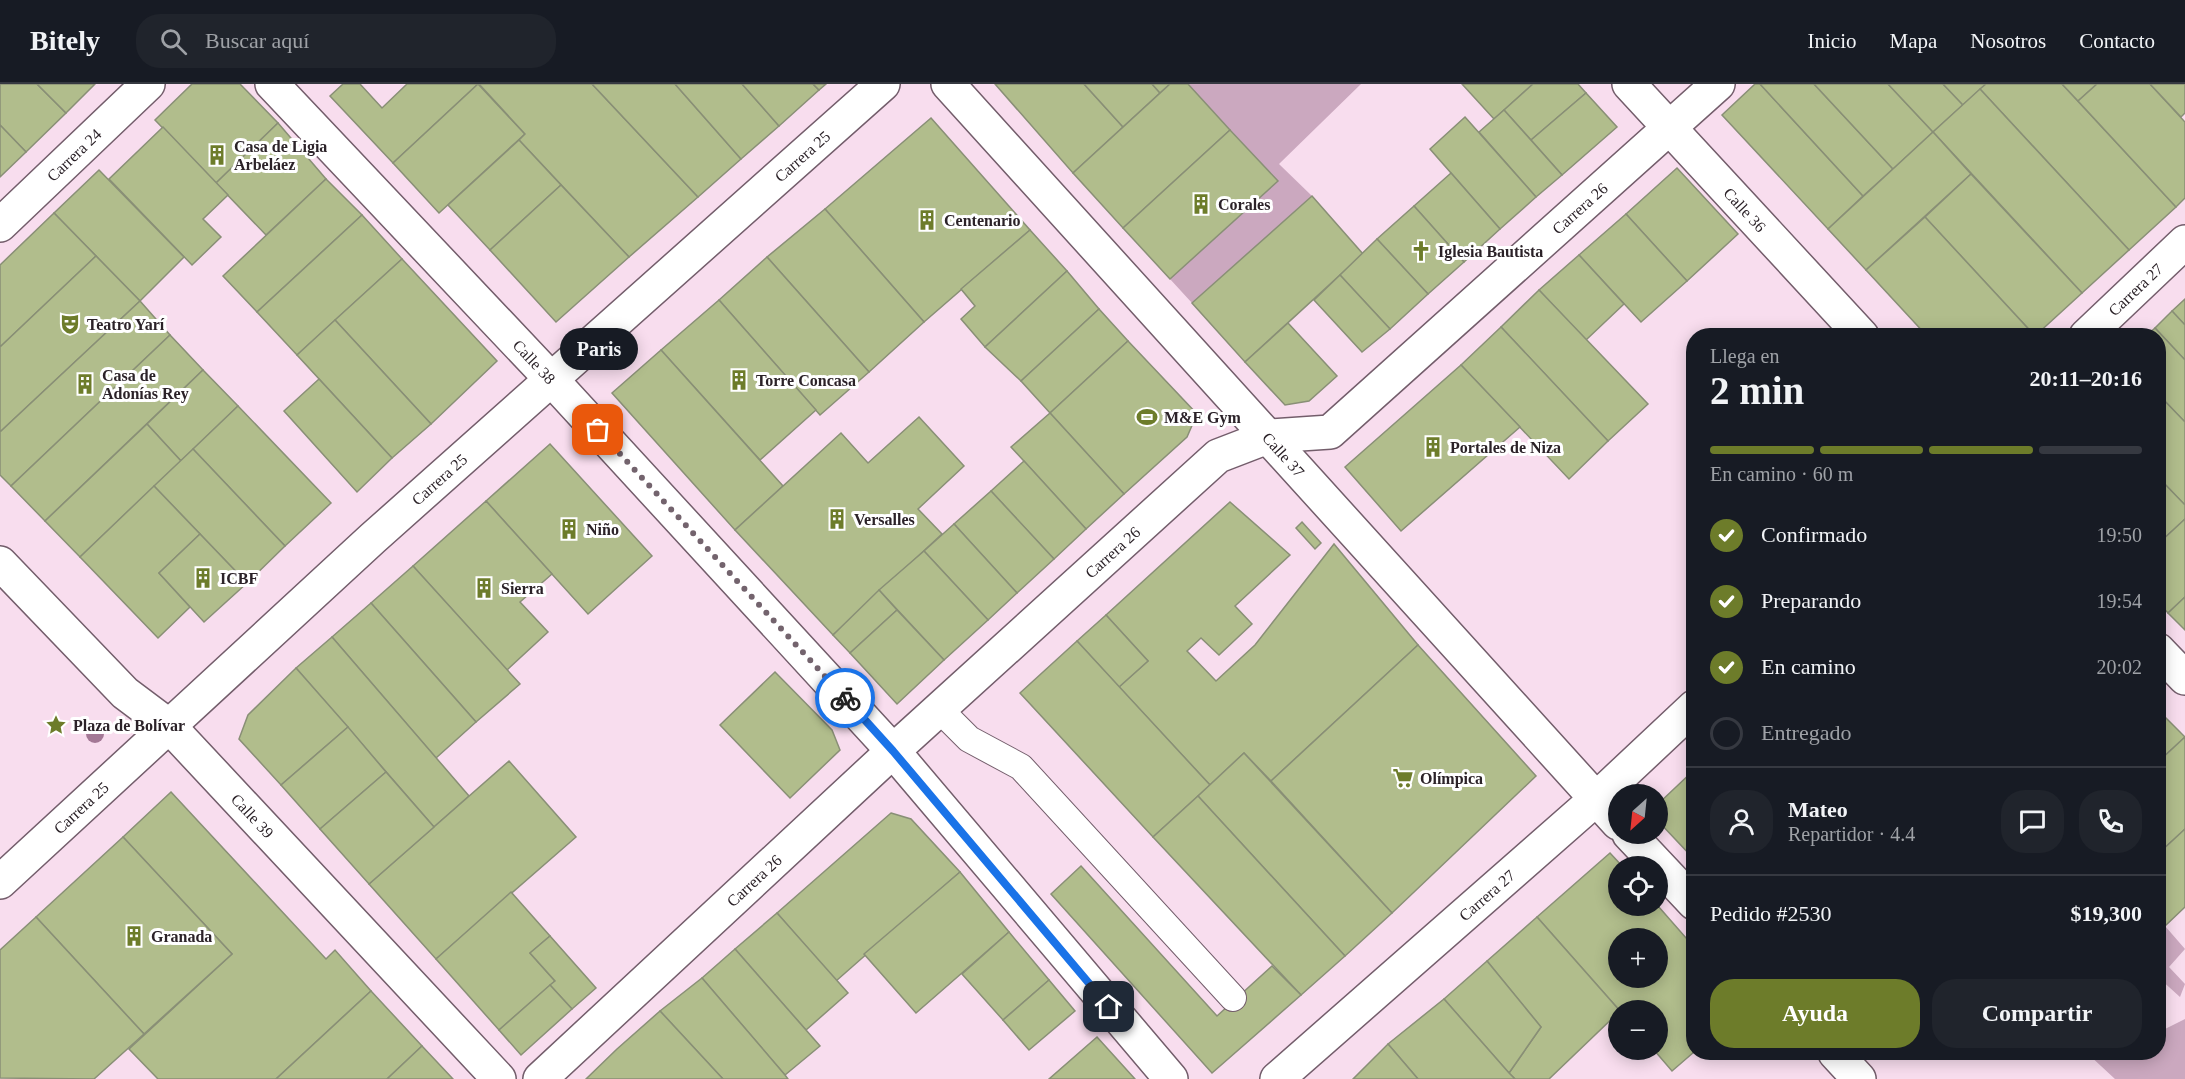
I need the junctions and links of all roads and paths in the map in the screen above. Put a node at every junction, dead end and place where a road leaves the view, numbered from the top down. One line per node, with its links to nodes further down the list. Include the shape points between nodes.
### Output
1 (148, 84): 8 (street, Carrera 24)
2 (272, 84): 12 (street, Calle 38)
3 (883, 84): 12 (street, Carrera 25)
4 (948, 84): 13 (street, Calle 37)
5 (1629, 84): 7 (street, Calle 36)
6 (1718, 84): 7 (street, Carrera 26)
7 (1671, 128): 10 (street, Calle 36); 13 (street, Carrera 26, via 1330,432)
8 (0, 225)
9 (2185, 242): 11 (street, Carrera 27)
10 (1855, 328)
11 (2094, 328)
12 (551, 379): 19 (street, Carrera 25); 20 (street, Calle 38)
13 (1270, 436): 17 (street, Carrera 26, via 1218,456); 21 (street, Calle 37)
14 (0, 563): 19 (street, Calle 39, via 125,693)
15 (2166, 658): 16 (street)
16 (2185, 678)
17 (940, 710): 20 (street, Carrera 26); 26 (lane, via 969,739 1021,767)
18 (1686, 715): 21 (street, Carrera 27)
19 (169, 726): 24 (street, Carrera 25); 28 (street, Calle 39)
20 (893, 751): 29 (street, Carrera 26); 30 (street, Calle 38)
21 (1596, 799): 22 (street, Calle 37); 31 (street, Carrera 27)
22 (1608, 812)
23 (1638, 844): 25 (street)
24 (0, 882)
25 (1686, 895)
26 (1233, 998)
27 (1841, 1060): 32 (street)
28 (499, 1079)
29 (540, 1079)
30 (1171, 1079)
31 (1277, 1079)
32 (1859, 1079)

